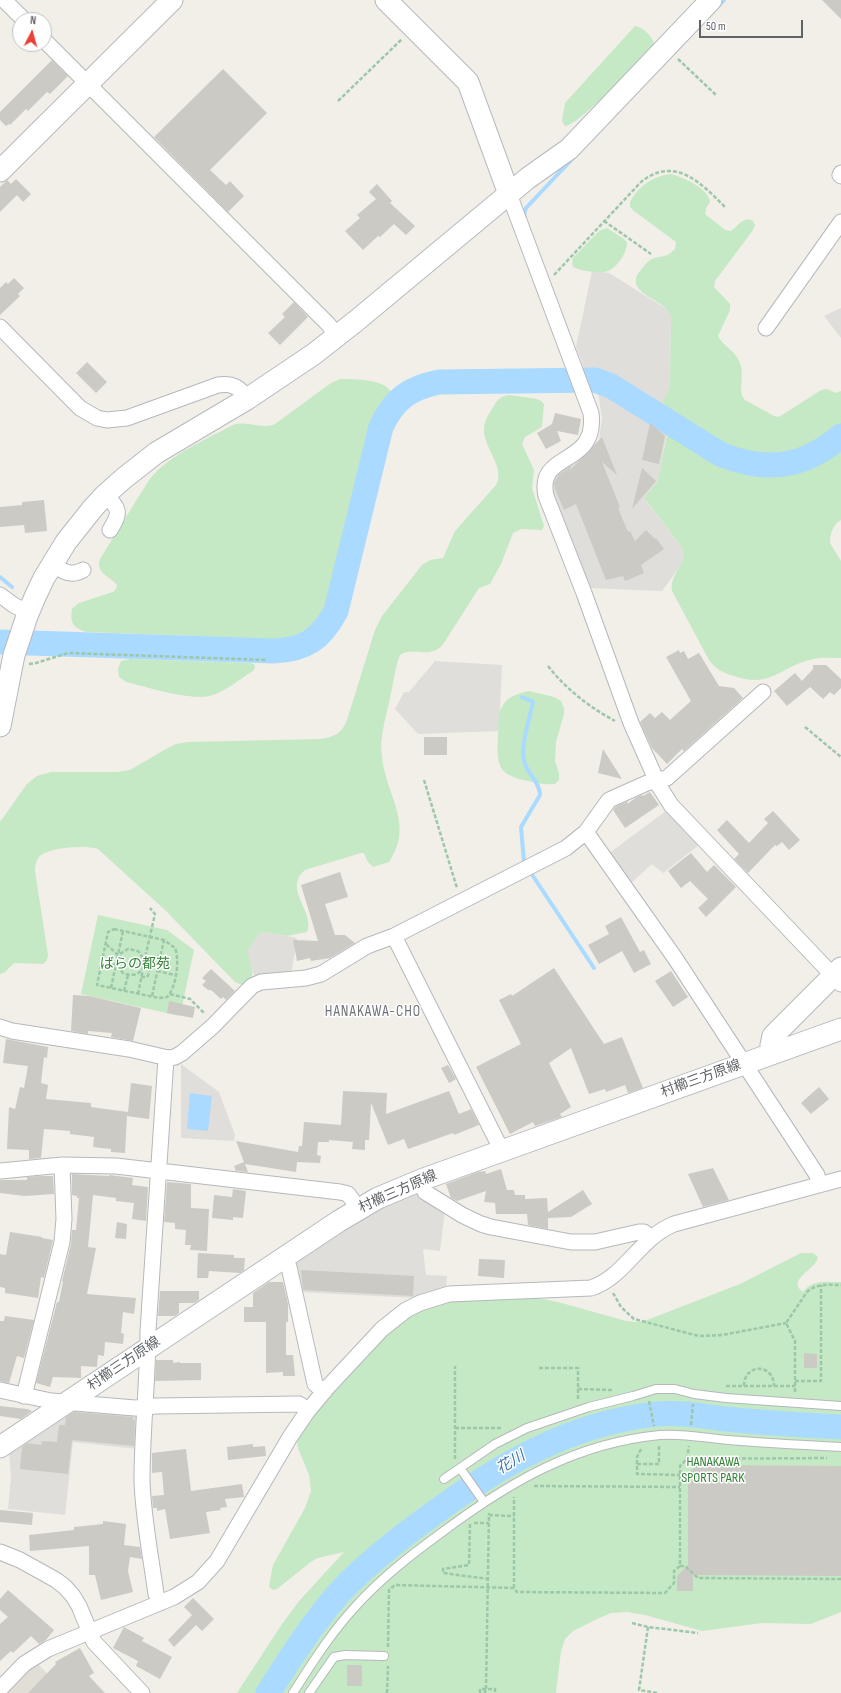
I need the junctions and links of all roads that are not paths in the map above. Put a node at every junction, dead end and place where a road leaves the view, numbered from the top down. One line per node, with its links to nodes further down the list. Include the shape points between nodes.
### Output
1 (4, 0): 5 (street)
2 (172, 0): 7 (street)
3 (386, 0): 9 (street, via 468,82)
4 (711, 0): 9 (street, via 569,149)
5 (16, 12)
6 (52, 48): 7 (street)
7 (88, 84): 8 (street); 13 (street, via 328,324)
8 (0, 172)
9 (509, 194): 13 (street); 23 (street, via 591,412 588,439 577,453 548,472 544,488 546,496 630,720)
10 (841, 222): 12 (street)
11 (0, 327): 14 (street, via 80,408 97,418 127,418 218,385 236,386)
12 (766, 328)
13 (337, 336): 14 (street)
14 (248, 399): 15 (street, via 156,453)
15 (106, 495): 16 (street, via 118,510 118,516); 17 (street, via 79,525)
16 (110, 530)
17 (52, 565): 18 (street, via 71,574); 20 (street)
18 (84, 570)
19 (0, 595): 20 (street, via 16,606)
20 (26, 620): 22 (street, via 14,658)
21 (762, 692): 23 (street, via 667,778)
22 (0, 726)
23 (657, 781): 24 (street, via 609,800); 26 (street, via 678,814)
24 (586, 832): 25 (street, via 566,848); 31 (street, via 675,958)
25 (394, 936): 30 (street, via 367,946 321,974 261,982 252,986 216,1024 182,1053); 32 (street)
26 (838, 976): 29 (street, via 773,1036 771,1045)
27 (0, 1027): 30 (street)
28 (841, 1029): 29 (street, 村櫛三方原線)
29 (774, 1053): 31 (street, 村櫛三方原線)
30 (166, 1058): 35 (street)
31 (743, 1064): 32 (street, 村櫛三方原線); 38 (street, via 817,1175)
32 (502, 1151): 37 (street, 村櫛三方原線)
33 (62, 1165): 34 (street); 35 (street, via 110,1165); 45 (street, via 62,1242)
34 (0, 1171)
35 (159, 1171): 39 (street, via 340,1192 348,1194); 42 (street)
36 (841, 1179): 38 (street)
37 (421, 1180): 39 (street, 村櫛三方原線); 40 (street, via 425,1192 462,1215 491,1227 571,1242 595,1242 639,1232 644,1232)
38 (819, 1185): 40 (street, via 674,1224)
39 (359, 1209): 41 (street, 村櫛三方原線)
40 (650, 1237): 44 (street, via 606,1282 595,1287 449,1294 420,1303 393,1319)
41 (283, 1258): 42 (street, 村櫛三方原線); 44 (street, via 289,1267 315,1384)
42 (148, 1348): 46 (street, 村櫛三方原線); 48 (street)
43 (0, 1390): 45 (street)
44 (324, 1392): 49 (street)
45 (24, 1396): 46 (street)
46 (67, 1402): 48 (street); 50 (street, 村櫛三方原線)
47 (841, 1406): 52 (lane, via 656,1389 543,1422 496,1444)
48 (146, 1407): 49 (street, via 299,1404); 56 (street, via 143,1493 156,1594)
49 (308, 1410): 56 (street, via 217,1561 198,1582)
50 (0, 1447)
51 (841, 1447): 54 (lane, via 673,1434 655,1435 572,1456 544,1467)
52 (462, 1470): 53 (lane); 54 (lane)
53 (444, 1479)
54 (483, 1500): 59 (lane, via 415,1552 374,1588 337,1628)
55 (0, 1552): 57 (street, via 20,1560 65,1587 79,1606)
56 (160, 1603): 57 (street)
57 (90, 1632): 61 (street, via 36,1656 13,1674); 62 (street, via 94,1642)
58 (387, 1657): 60 (lane, via 339,1655)
59 (311, 1665): 60 (lane); 63 (lane)
60 (323, 1673): 64 (lane)
61 (0, 1689)
62 (142, 1693)
63 (293, 1693)
64 (309, 1693)

